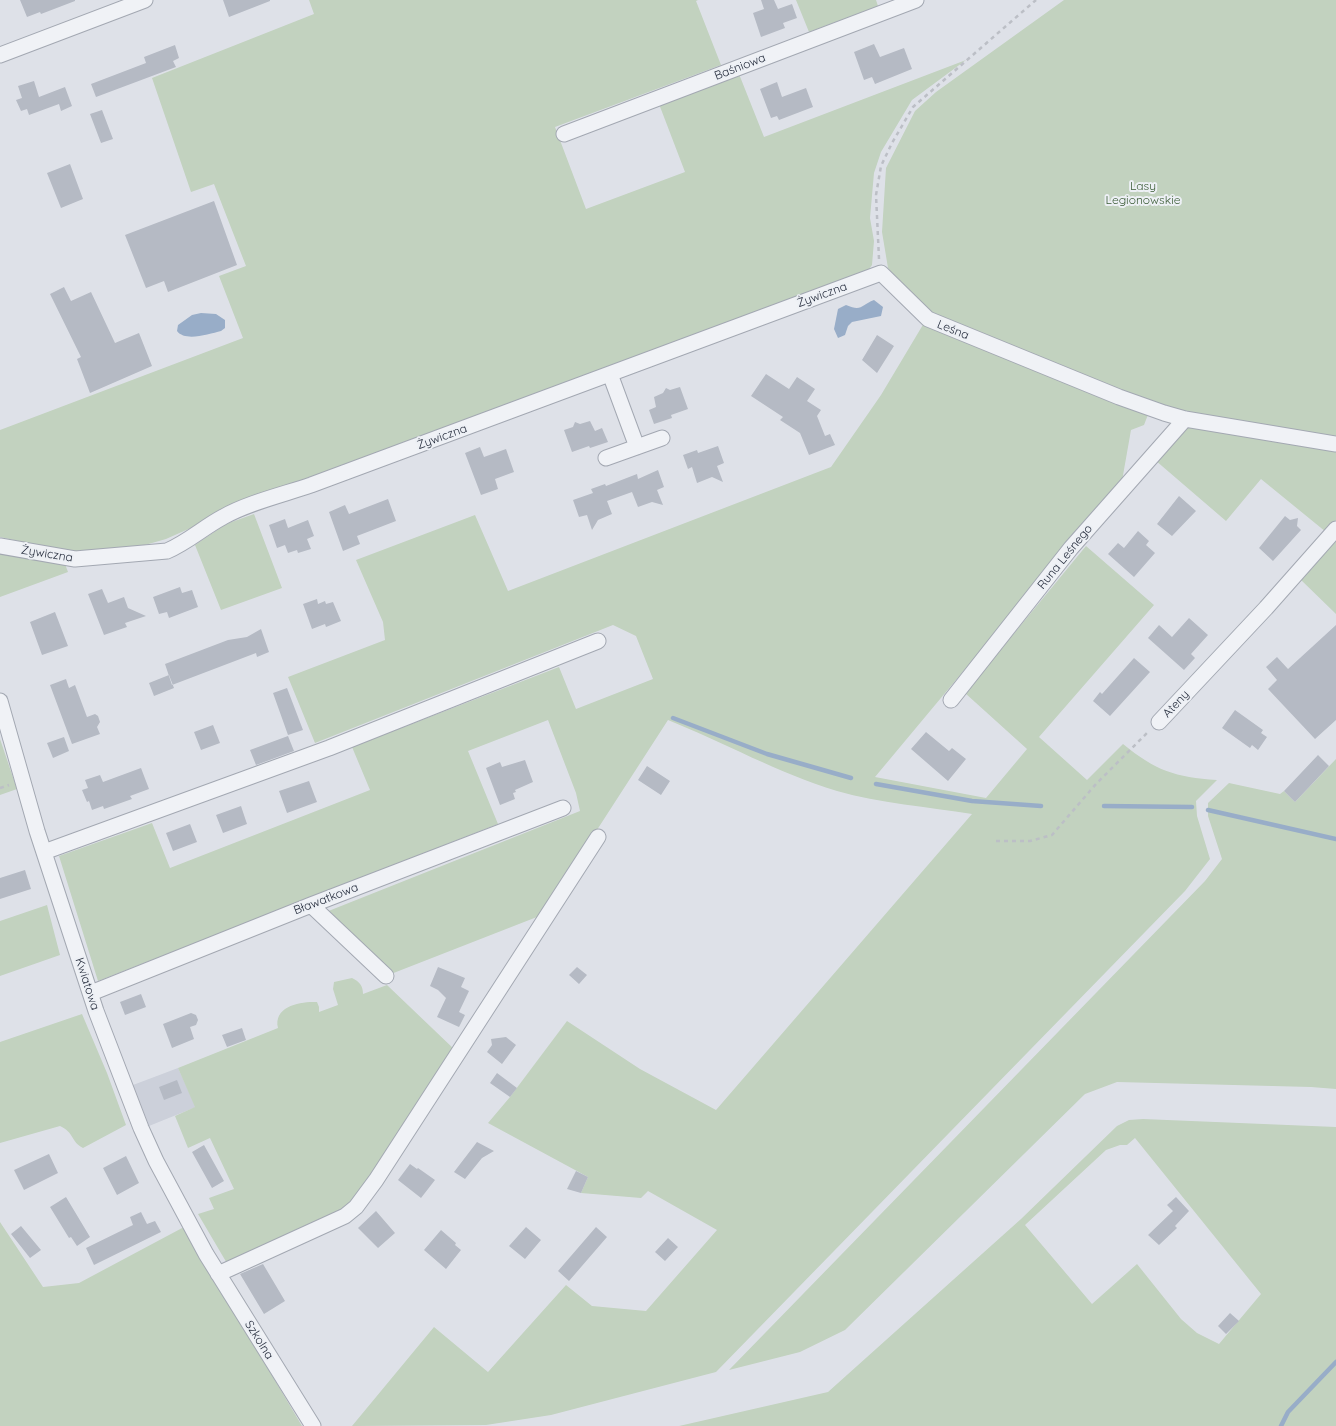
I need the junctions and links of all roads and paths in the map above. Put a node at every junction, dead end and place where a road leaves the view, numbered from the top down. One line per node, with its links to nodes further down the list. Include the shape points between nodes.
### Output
1 (144, 0): 4 (street)
2 (916, 0): 5 (street, Baśniowa)
3 (1036, 0): 6 (path, via 921,99 892,143 882,166 876,196)
4 (0, 55)
5 (564, 134)
6 (881, 273): 7 (street, Żywiczna); 8 (street, Leśna, via 928,320 1119,397)
7 (610, 374): 11 (street); 14 (street, Żywiczna, via 237,511 167,551 75,560)
8 (1185, 418): 10 (street, Leśna); 16 (street, Runa Leśnego, via 1071,548)
9 (662, 438): 11 (street)
10 (1336, 444)
11 (637, 447): 12 (street)
12 (606, 458)
13 (1336, 529): 18 (street, Ateny)
14 (0, 546)
15 (598, 641): 22 (street, via 328,748)
16 (951, 700)
17 (0, 701): 22 (street, Kwiatowa)
18 (1159, 722): 21 (path, Ateny, via 1096,784 1052,835 1030,841)
19 (563, 808): 23 (street, Bławatkowa)
20 (598, 837): 27 (street, via 356,1207 345,1216)
21 (996, 841)
22 (44, 852): 25 (street, Kwiatowa)
23 (311, 905): 24 (street); 25 (street, Bławatkowa)
24 (386, 976)
25 (90, 994): 26 (street, Kwiatowa, via 156,1161)
26 (206, 1254): 27 (street, Szkolna)
27 (218, 1274): 28 (street, Szkolna)
28 (313, 1426)

